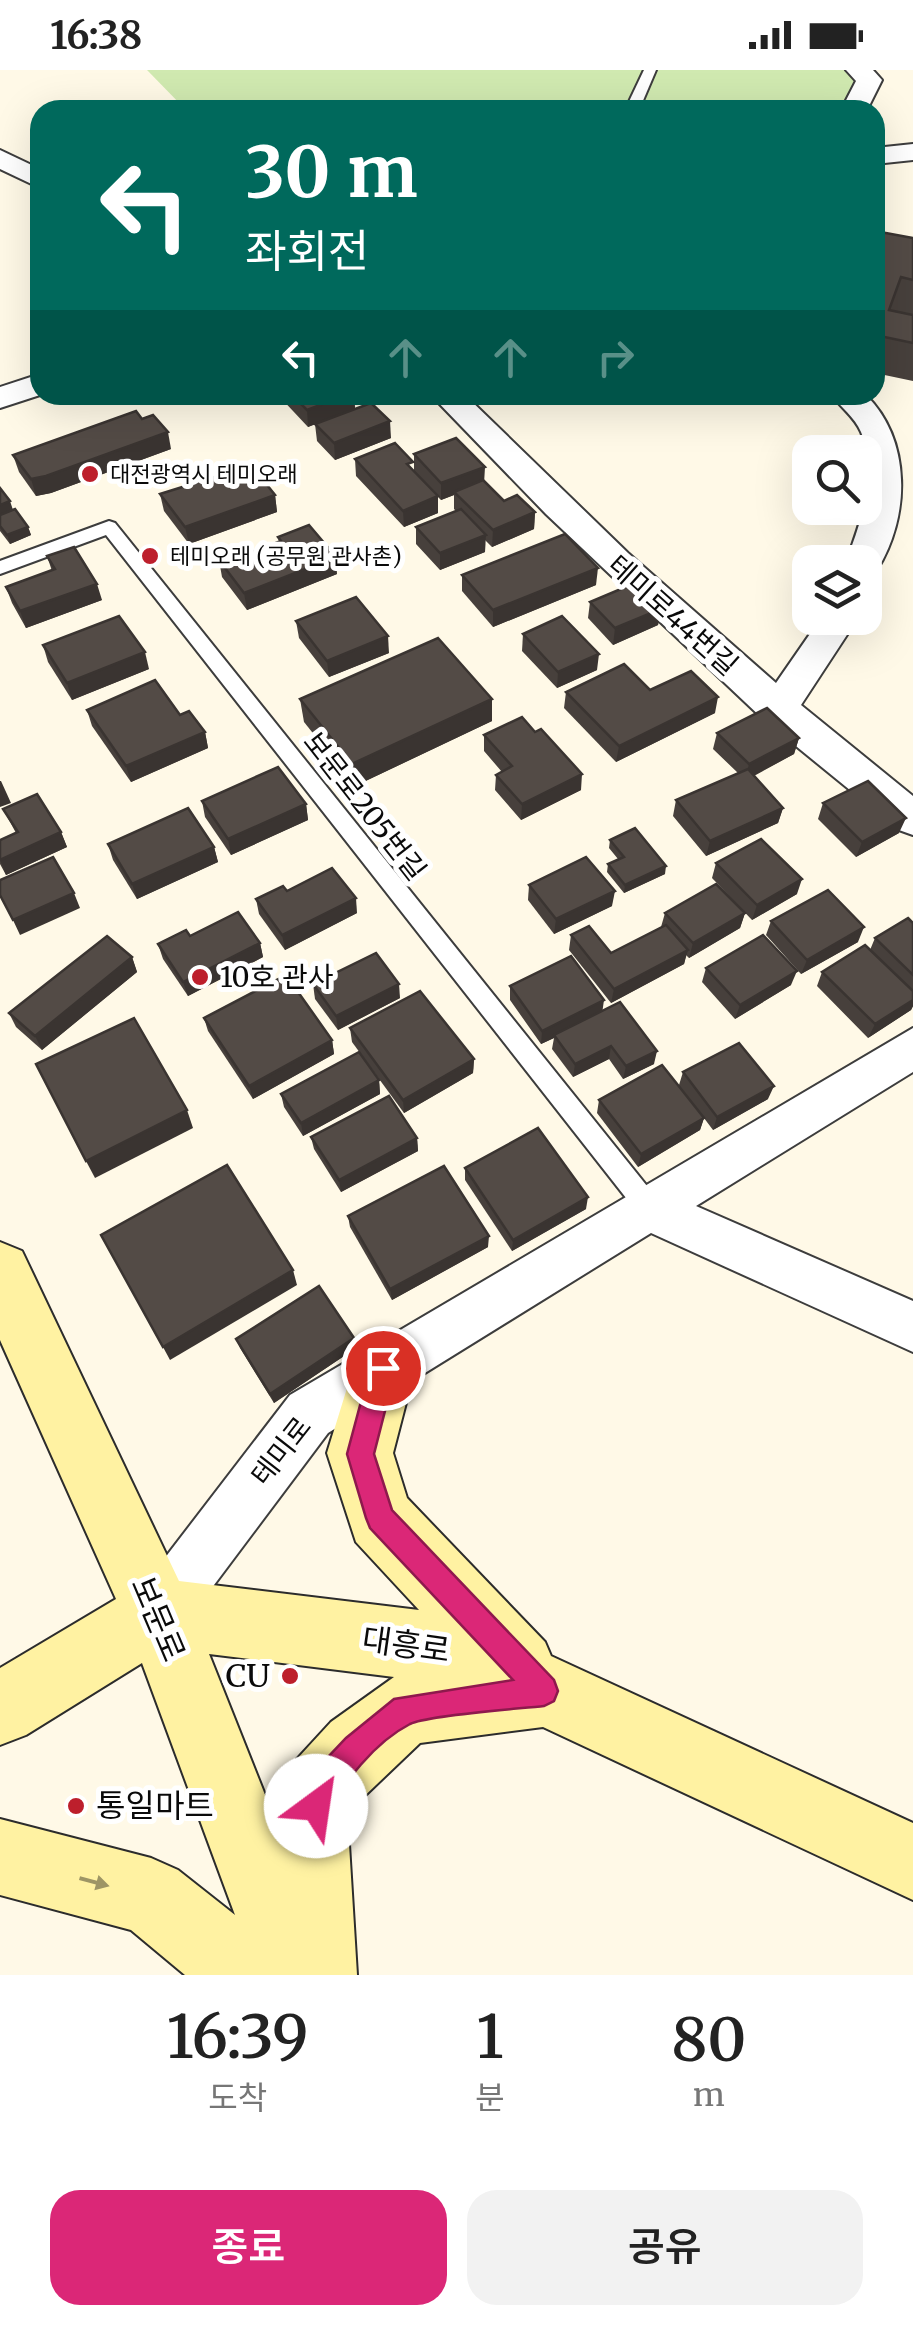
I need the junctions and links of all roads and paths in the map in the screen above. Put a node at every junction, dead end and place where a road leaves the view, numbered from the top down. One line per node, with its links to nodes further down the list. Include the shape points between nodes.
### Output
1 (650, 70): 3 (lane)
2 (870, 73): 4 (street)
3 (636, 100)
4 (858, 100)
5 (913, 152): 6 (street)
6 (885, 155)
7 (0, 158): 8 (street)
8 (30, 174)
9 (30, 388): 10 (street)
10 (0, 398)
11 (457, 405): 16 (street, 테미로44번길, via 555,508)
12 (861, 405): 13 (street, via 887,460 886,491)
13 (869, 545)
14 (0, 568): 19 (lane, 보문로205번길, via 109,528)
15 (829, 635): 16 (street)
16 (778, 710): 17 (street, 테미로44번길)
17 (913, 819)
18 (913, 1048): 19 (street, 테미로)
19 (650, 1209): 21 (street); 22 (street, 테미로)
20 (0, 1271): 23 (main road, 보문로)
21 (913, 1327)
22 (383, 1368): 23 (street, 테미로, via 309,1414); 24 (main road, via 360,1454 380,1518)
23 (158, 1613): 24 (main road, 대흥로, via 458,1650); 25 (main road); 29 (main road, 보문로)
24 (544, 1691): 27 (main road, 대흥로); 30 (main road, via 405,1709 323,1785 310,1828)
25 (0, 1709)
26 (0, 1857): 28 (main road, one-way to 28, via 152,1897)
27 (913, 1862)
28 (246, 1975)
29 (297, 1975)
30 (317, 1975)

